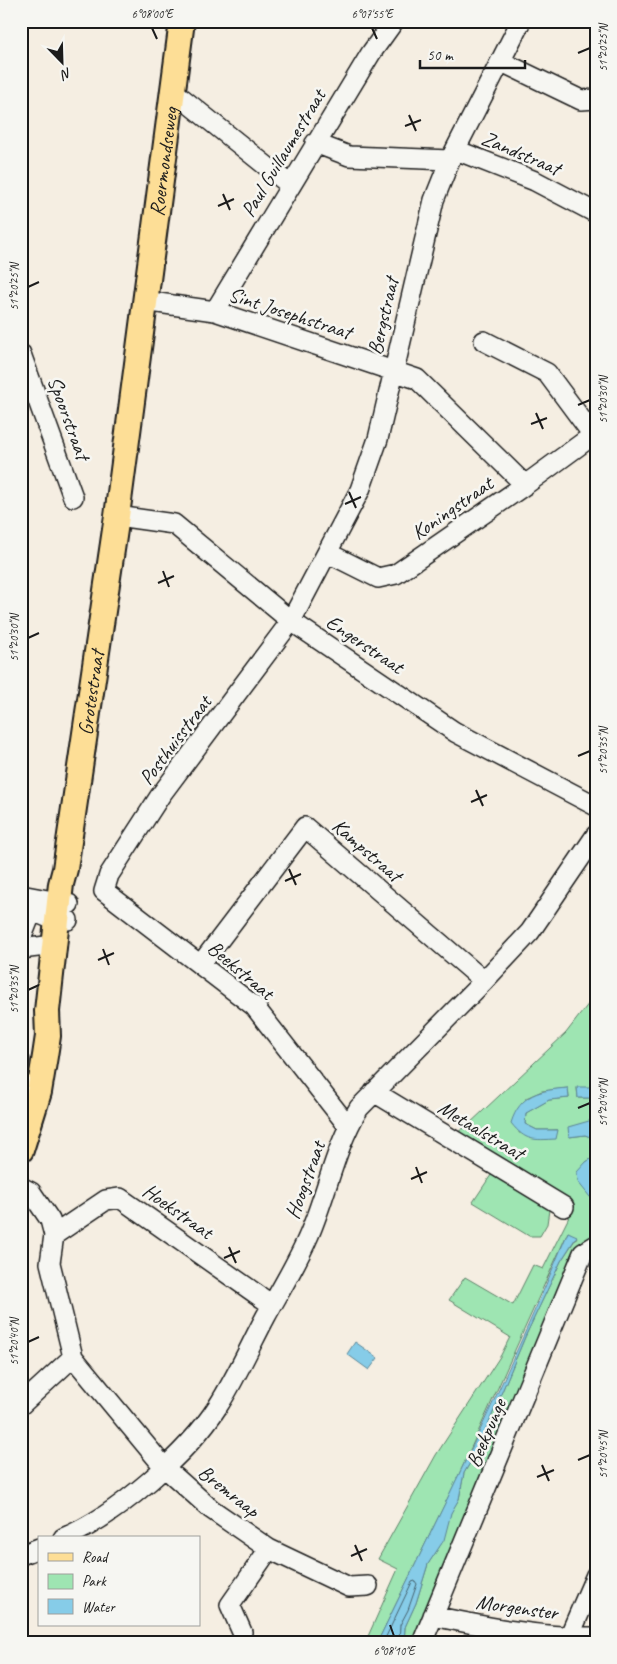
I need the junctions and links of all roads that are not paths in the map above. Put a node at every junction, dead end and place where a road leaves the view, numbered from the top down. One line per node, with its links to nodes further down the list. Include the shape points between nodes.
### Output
1 (182, 21): 5 (main road, Roermondseweg)
2 (394, 21): 7 (street, Paul Guillaumestraat, via 371,52)
3 (522, 21): 4 (street, Bergstraat)
4 (502, 62): 6 (street, via 581,100); 8 (street, Bergstraat)
5 (173, 91): 9 (street); 11 (main road, Roermondseweg)
6 (596, 99)
7 (315, 144): 8 (street, Zandstraat, via 349,156); 9 (street, Paul Guillaumestraat)
8 (453, 155): 10 (street, Zandstraat, via 535,181); 15 (street, Bergstraat, via 434,200)
9 (290, 185): 12 (street, Paul Guillaumestraat)
10 (596, 213)
11 (144, 301): 12 (street, Sint Josephstraat); 19 (main road, Grotestraat)
12 (215, 311): 15 (street, Sint Josephstraat)
13 (484, 342): 16 (street, Koningstraat, via 547,373)
14 (23, 366): 18 (street, Spoorstraat)
15 (393, 371): 17 (street, Sint Josephstraat, via 417,379); 20 (street, Bergstraat, via 378,439 360,490)
16 (594, 434): 17 (street, Koningstraat)
17 (525, 485): 20 (street, Koningstraat, via 396,574 378,578)
18 (74, 497)
19 (117, 516): 21 (street, Engerstraat, via 174,524); 25 (main road, Grotestraat, via 65,869)
20 (328, 553): 21 (street, Bergstraat)
21 (291, 621): 22 (street, Engerstraat, via 455,732); 24 (street, Posthuisstraat, via 160,796 109,875)
22 (596, 806)
23 (596, 835): 30 (street, Hoogstraat, via 530,932)
24 (104, 891): 29 (street, Beekstraat)
25 (46, 908): 26 (street); 31 (main road, Grotestraat, via 48,1036)
26 (21, 939)
27 (46, 946): 28 (street)
28 (21, 949)
29 (200, 964): 30 (street, Kampstraat, via 305,827); 33 (street, Beekstraat, via 254,1006)
30 (484, 981): 32 (street, Hoogstraat)
31 (30, 1087): 34 (main road, Grotestraat)
32 (374, 1092): 33 (street, Hoogstraat); 36 (street, Metaalstraat)
33 (348, 1126): 39 (street, Hoogstraat, via 309,1236)
34 (21, 1150)
35 (21, 1187): 37 (street, via 31,1192 50,1220)
36 (564, 1207)
37 (54, 1235): 39 (street, Hoekstraat, via 106,1200 120,1198); 40 (street, via 50,1263)
38 (596, 1245): 49 (street, Beekpunge, via 584,1253)
39 (272, 1305): 42 (street, Hoogstraat, via 218,1407 189,1444)
40 (73, 1357): 41 (street); 42 (street, Bremraap)
41 (21, 1404)
42 (164, 1467): 43 (street, Hoogstraat, via 120,1503 82,1530); 45 (street, Bremraap, via 211,1509)
43 (68, 1536)
44 (38, 1548): 46 (street)
45 (269, 1549): 48 (street, Bremraap, via 349,1588); 50 (street, via 230,1605)
46 (21, 1555)
47 (596, 1574): 51 (street)
48 (368, 1586)
49 (433, 1616): 51 (street, Morgenster, via 494,1628); 53 (street, Beekpunge)
50 (242, 1632)
51 (569, 1637): 52 (street, Morgenster)
52 (596, 1637)
53 (422, 1643)

